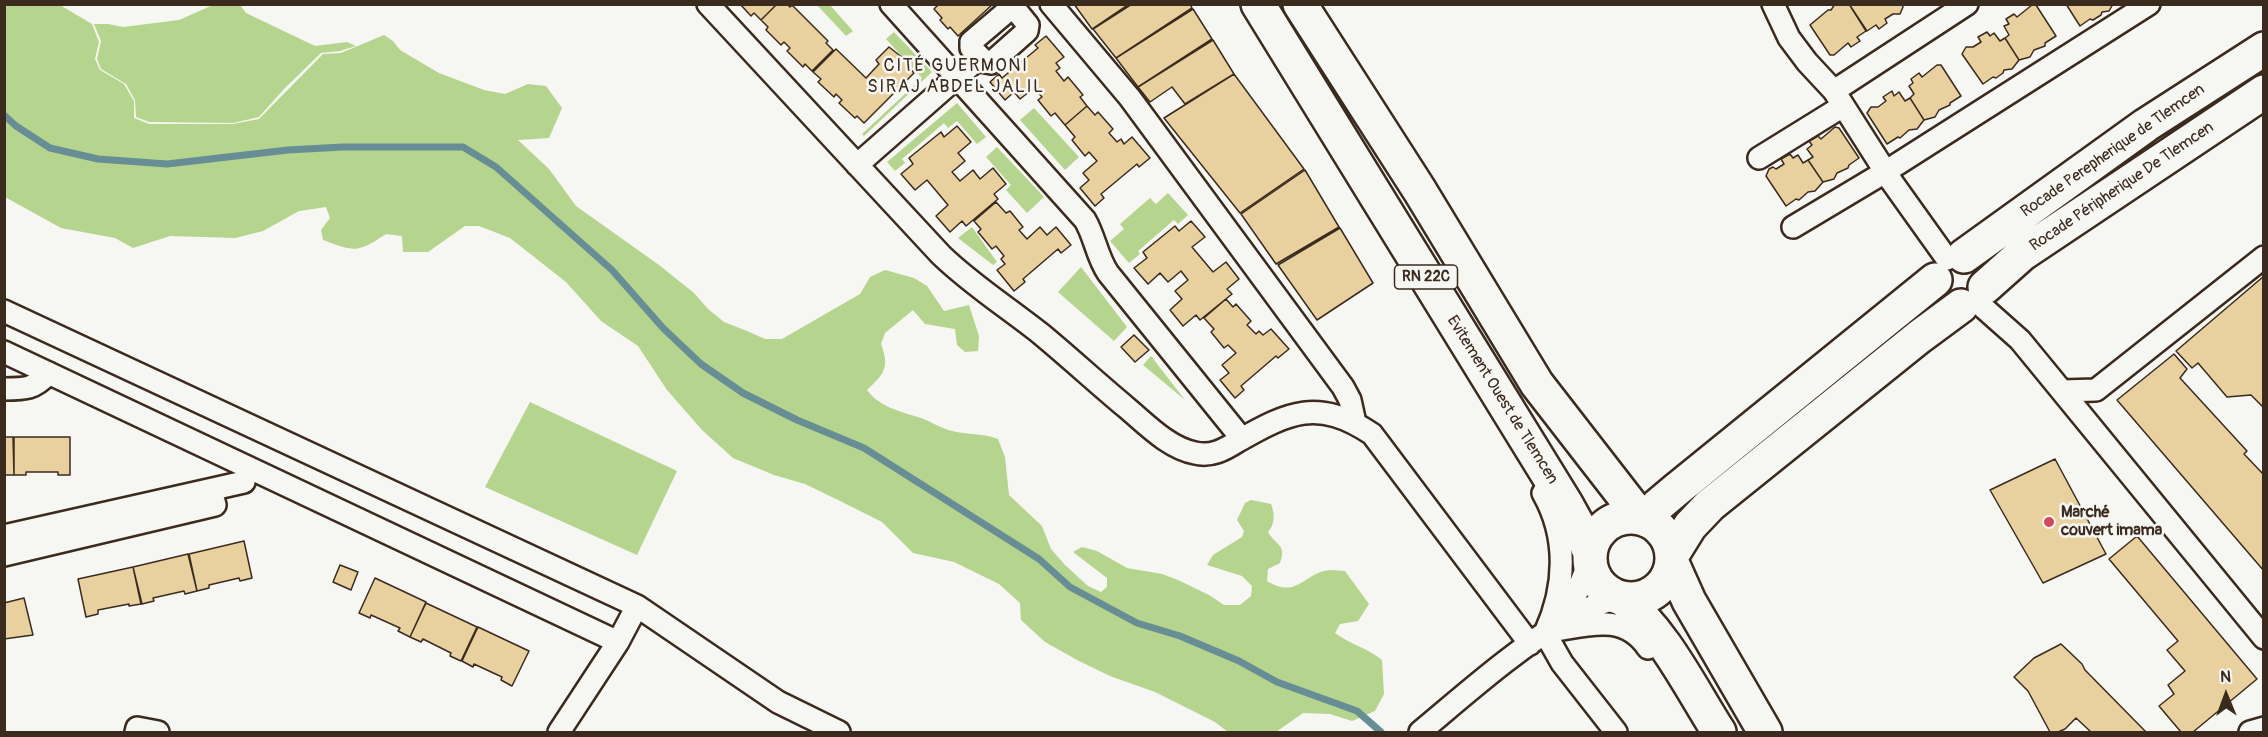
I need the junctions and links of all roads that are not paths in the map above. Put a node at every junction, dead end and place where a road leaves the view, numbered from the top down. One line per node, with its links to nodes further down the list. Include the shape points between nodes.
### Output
1 (708, 4): 15 (street)
2 (891, 4): 11 (street)
3 (1051, 4): 27 (street, via 1130,98 1343,387)
4 (1258, 4): 22 (highway, Evitement Ouest de Tlemcen / RN 22C)
5 (1300, 4): 31 (highway, RN 22C, via 1538,384)
6 (1773, 4): 13 (street, via 1789,38)
7 (1967, 4): 13 (street)
8 (2149, 4): 16 (street)
9 (2264, 49): 19 (highway, Rocade Perepherique de Tlemcen, via 2146,125)
10 (980, 57): 11 (street)
11 (956, 78): 15 (street); 28 (street, via 1085,220 1108,273)
12 (2264, 92): 20 (highway, Rocade Péripherique De Tlemcen, via 2022,254)
13 (1839, 98): 14 (street); 16 (street)
14 (1759, 158)
15 (857, 165): 28 (street, via 964,277 1039,333 1159,435 1181,449 1208,454)
16 (1886, 172): 17 (street); 19 (street)
17 (1793, 226)
18 (2264, 257): 26 (street, via 2096,390)
19 (1948, 265): 20 (highway, via 1939,295 1945,302); 20 (highway, via 1979,263 1986,279); 31 (highway, Rocade Perepherique de Tlemcen)
20 (1974, 298): 26 (street, via 2019,340); 35 (highway, Rocade Péripherique De Tlemcen, via 1919,337 1710,505 1690,526)
21 (4, 311): 37 (street)
22 (1465, 339): 34 (highway, Evitement Ouest de Tlemcen / RN 22C, via 1566,504); 38 (street, via 1464,358 1555,518 1562,573 1554,614)
23 (4, 352): 24 (street)
24 (49, 373): 25 (street, via 37,385); 40 (street)
25 (4, 389)
26 (2062, 391): 39 (street)
27 (1355, 423): 28 (street, via 1336,415 1295,414 1268,423); 38 (street, via 1372,434)
28 (1242, 439)
29 (244, 482): 30 (street)
30 (211, 490): 32 (street); 33 (street, via 215,505)
31 (1644, 519): 34 (highway, via 1631,516 1612,521 1597,534); 35 (highway, RN 22C, via 1665,534)
32 (4, 536)
33 (4, 555)
34 (1590, 556): 36 (highway, Evitement Ouest de Tlemcen / RN 22C, via 1597,582); 38 (street, via 1575,597)
35 (1672, 559): 36 (highway, via 1670,572 1659,588 1642,598); 49 (highway, RN 22C, via 1689,601)
36 (1620, 598): 38 (street, via 1573,615); 41 (highway, Evitement Ouest de Tlemcen / RN 22C, via 1655,631)
37 (637, 606): 40 (street); 46 (street, via 778,702)
38 (1537, 638): 41 (street, via 1601,624 1629,628 1644,641 1674,688); 47 (street); 48 (street, via 1562,663)
39 (2264, 638)
40 (618, 642): 45 (street)
41 (1711, 719)
42 (2264, 728): 50 (street)
43 (136, 732): 44 (street, via 137,728)
44 (158, 732)
45 (559, 732)
46 (839, 732)
47 (1420, 732)
48 (1616, 732)
49 (1765, 732)
50 (2250, 732)

